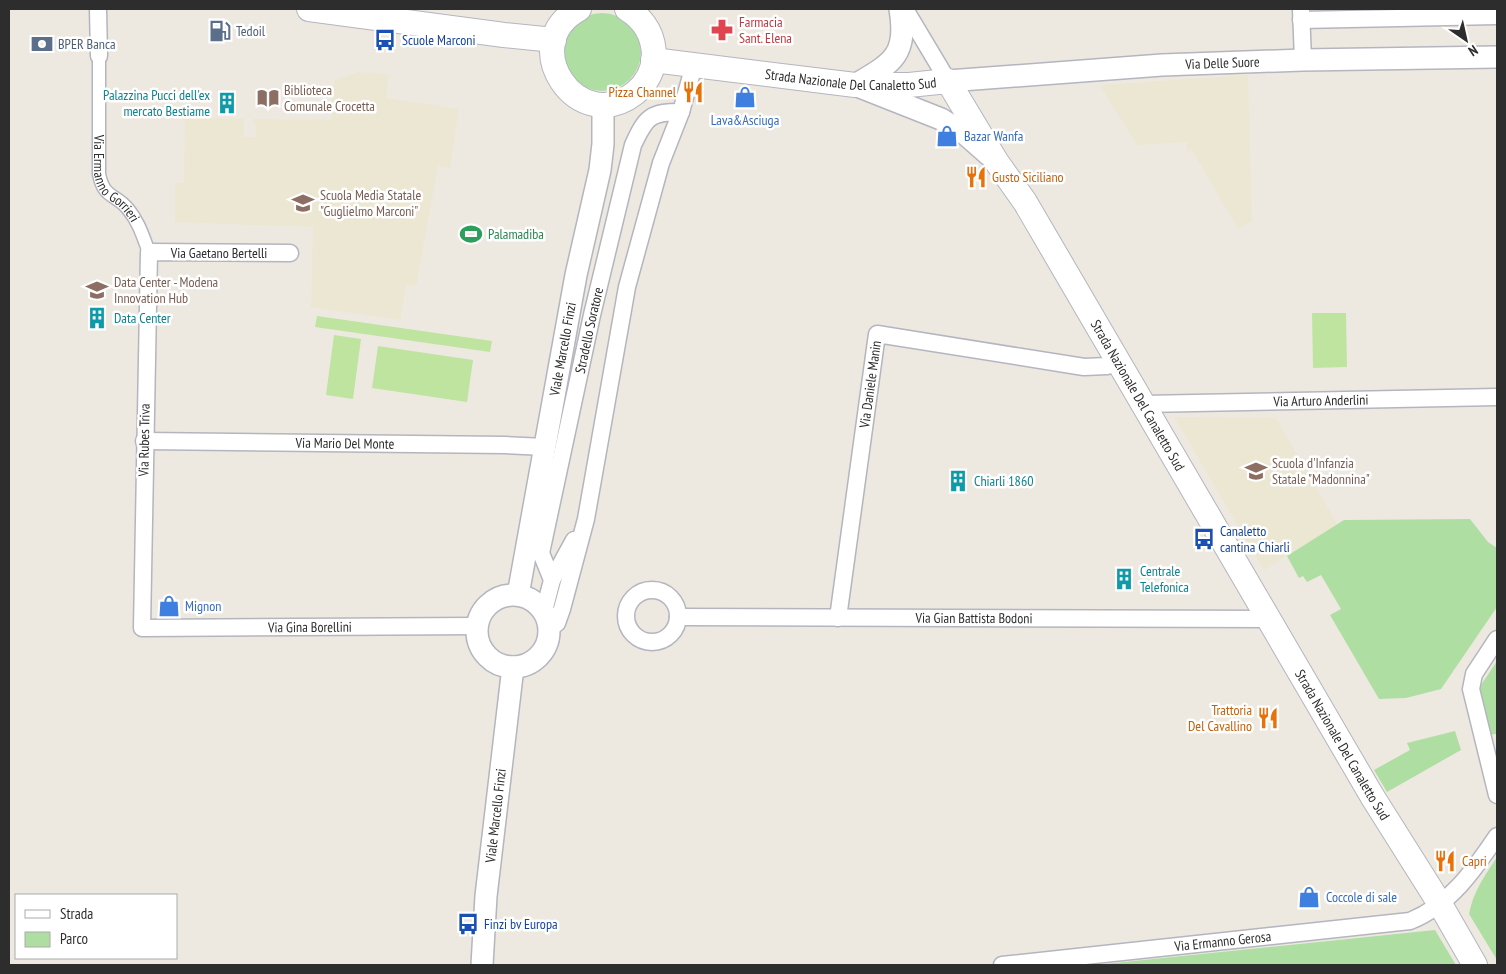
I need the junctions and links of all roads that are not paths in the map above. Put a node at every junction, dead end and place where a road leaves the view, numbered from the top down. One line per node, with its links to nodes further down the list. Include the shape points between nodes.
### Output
1 (98, 9): 10 (street, Via Ermanno Gorrieri)
2 (309, 9): 9 (main road)
3 (579, 9): 9 (main road, via 565,19)
4 (628, 9): 12 (main road, via 648,29)
5 (900, 9): 16 (street, via 903,36 895,56)
6 (905, 9): 15 (street)
7 (1301, 15): 8 (street); 13 (street)
8 (1497, 16)
9 (554, 40): 17 (main road, via 553,65 565,88 586,101)
10 (99, 56): 20 (street, Via Ermanno Gorrieri, via 101,183 104,190 134,217)
11 (1497, 57): 13 (street, Via Delle Suore)
12 (654, 60): 14 (main road, Strada Nazionale Del Canaletto Sud); 17 (main road, via 640,88 623,100)
13 (1303, 60): 15 (street, Via Delle Suore, via 1162,64)
14 (694, 65): 16 (main road, Strada Nazionale Del Canaletto Sud); 18 (street, Stradello Soratore)
15 (948, 81): 16 (main road, Strada Nazionale Del Canaletto Sud); 19 (main road, Strada Nazionale Del Canaletto Sud)
16 (855, 85): 19 (street, via 941,119 964,133)
17 (603, 104): 26 (street, Viale Marcello Finzi, via 600,170 576,275)
18 (682, 112): 27 (street, Stradello Soratore, via 661,163 627,287); 28 (street, Stradello Soratore, via 656,114 650,118 633,146 592,315 541,553)
19 (996, 161): 22 (main road, Strada Nazionale Del Canaletto Sud, via 1025,202)
20 (149, 252): 21 (street, Via Gaetano Bertelli); 25 (street, Via Rubes Triva)
21 (290, 253)
22 (1120, 363): 24 (main road, Strada Nazionale Del Canaletto Sud); 31 (street, Via Daniele Manin, via 1084,367 877,334)
23 (1497, 396): 24 (street, Via Arturo Anderlini)
24 (1143, 404): 32 (main road, Strada Nazionale Del Canaletto Sud)
25 (144, 441): 26 (street, Via Mario Del Monte); 35 (street, Via Rubes Triva)
26 (545, 448): 29 (street, Viale Marcello Finzi)
27 (586, 519): 28 (street, Stradello Soratore); 33 (street, Stradello Soratore, via 557,623)
28 (552, 580): 33 (street, Stradello Soratore)
29 (518, 595): 33 (street, via 533,601); 34 (street, via 497,598 489,604)
30 (678, 617): 31 (street, Via Gian Battista Bodoni)
31 (838, 618): 32 (street, Via Gian Battista Bodoni)
32 (1270, 619): 40 (main road, Strada Nazionale Del Canaletto Sud, via 1372,796)
33 (547, 620): 37 (street, via 546,647 541,654 526,665)
34 (477, 626): 35 (street, Via Gina Borellini); 37 (street, via 484,652 499,664)
35 (142, 628)
36 (1497, 639): 38 (street, via 1474,674 1471,689)
37 (513, 667): 41 (street, Viale Marcello Finzi, via 486,896)
38 (1497, 795)
39 (1497, 836): 40 (street, Via Ermanno Gerosa, via 1465,880)
40 (1440, 904): 42 (street, Via Ermanno Gerosa, via 1410,921); 43 (main road, Strada Nazionale Del Canaletto Sud)
41 (482, 965)
42 (1002, 965)
43 (1475, 965)

